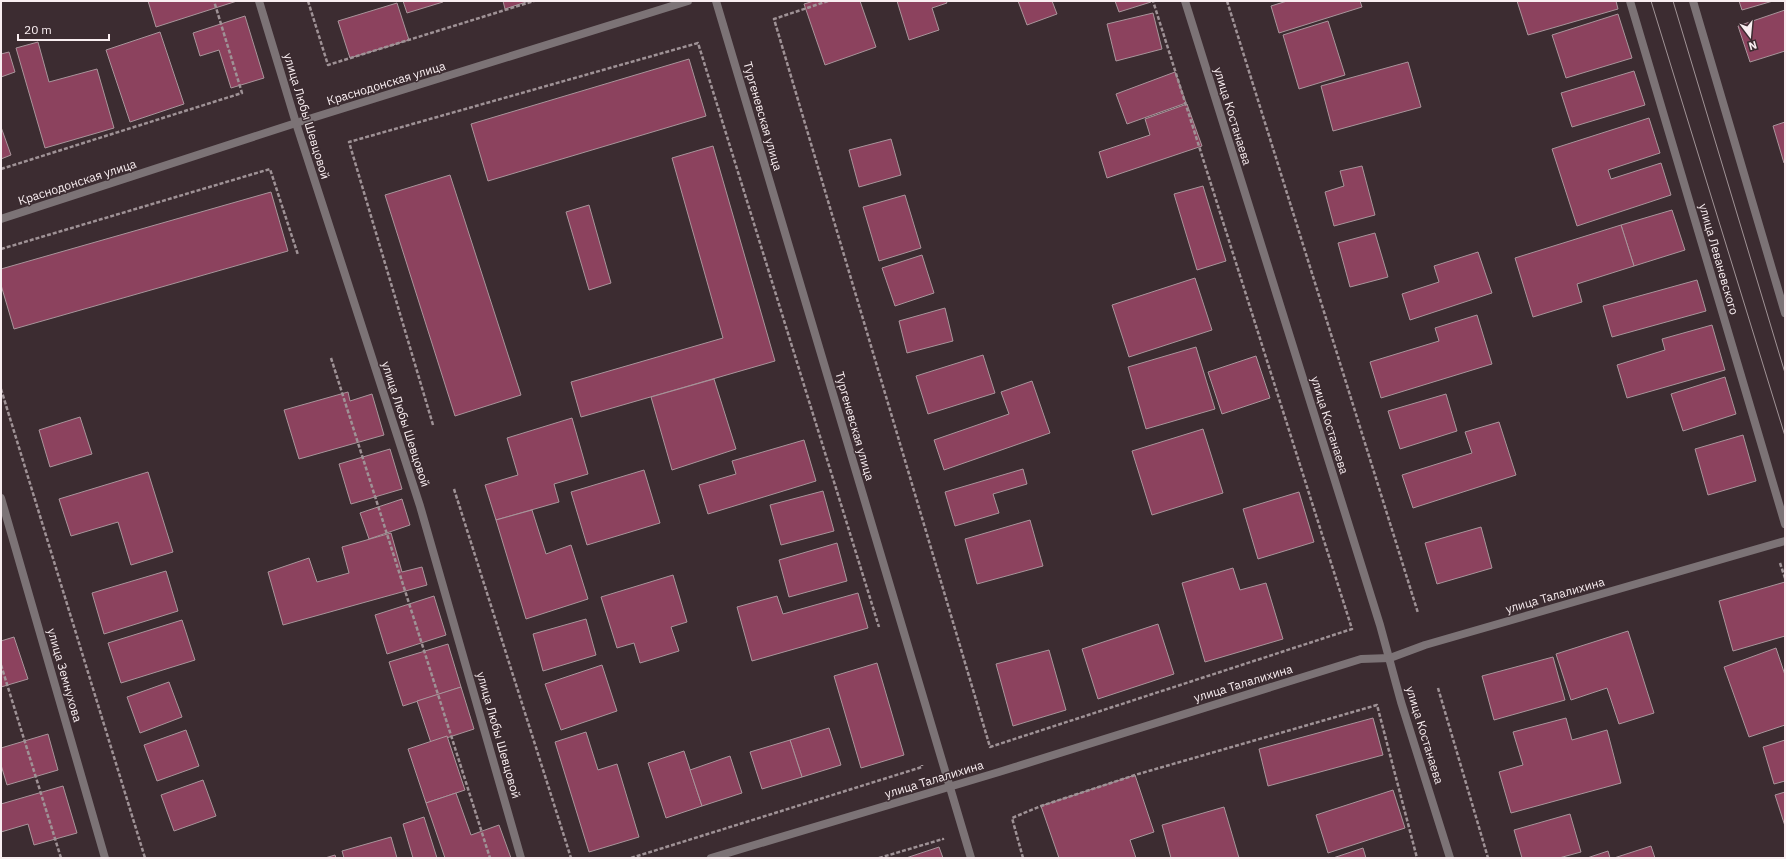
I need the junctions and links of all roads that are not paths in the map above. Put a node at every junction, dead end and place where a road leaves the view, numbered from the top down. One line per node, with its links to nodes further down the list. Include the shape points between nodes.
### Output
1 (259, 1): 7 (street, улица Любы Шевцовой)
2 (688, 1): 7 (street, Краснодонская улица)
3 (716, 1): 14 (street, Тургеневская улица)
4 (1185, 1): 13 (street, улица Костанаева)
5 (1630, 1): 11 (street, улица Леваневского)
6 (1693, 1): 9 (street)
7 (296, 123): 8 (street, Краснодонская улица); 16 (street, улица Любы Шевцовой, via 420,506)
8 (1, 219)
9 (1785, 313)
10 (1, 498): 15 (street, улица Земнухова)
11 (1785, 524)
12 (1785, 541): 13 (street, улица Талалихина, via 1425,645)
13 (1390, 658): 14 (street, улица Талалихина, via 1361,659); 19 (street, улица Костанаева, via 1401,702)
14 (949, 787): 17 (street, улица Талалихина); 18 (street, Тургеневская улица)
15 (105, 858)
16 (521, 858)
17 (711, 858)
18 (971, 858)
19 (1450, 858)

